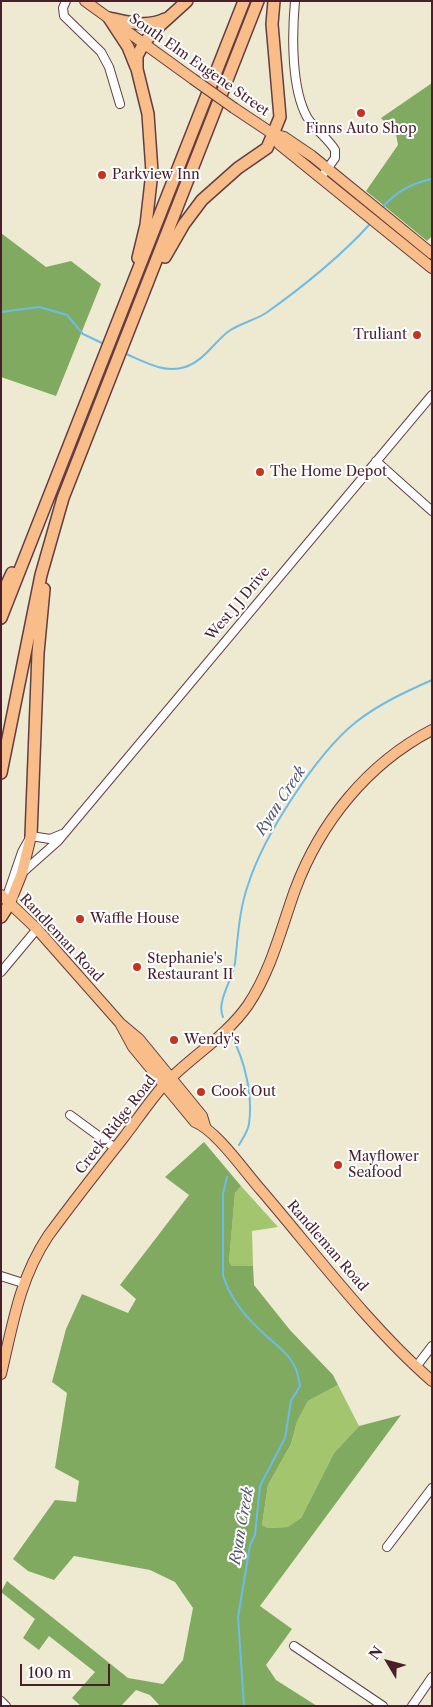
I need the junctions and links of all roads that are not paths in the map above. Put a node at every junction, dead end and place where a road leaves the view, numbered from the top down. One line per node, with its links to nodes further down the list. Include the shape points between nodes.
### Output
1 (66, 1): 12 (street, via 64,16 101,52)
2 (85, 1): 9 (main road, South Elm Eugene Street)
3 (187, 1): 8 (highway)
4 (244, 1): 18 (highway)
5 (258, 1): 19 (highway)
6 (274, 1): 13 (highway, via 272,24 280,117)
7 (295, 1): 14 (street, via 293,42 299,92 308,119 335,150 335,158)
8 (176, 14): 9 (highway, via 147,24); 10 (highway)
9 (109, 18): 10 (main road, South Elm Eugene Street); 11 (highway, via 128,47)
10 (144, 43): 11 (highway, via 136,56); 13 (main road, South Elm Eugene Street, bridge)
11 (136, 69): 18 (highway, via 148,114 152,172 146,225 138,252)
12 (120, 104)
13 (273, 134): 14 (main road, South Elm Eugene Street, via 284,137); 15 (main road, South Elm Eugene Street, via 279,144); 19 (highway, via 267,148 202,200 176,234 163,261)
14 (328, 168): 15 (street); 16 (main road, South Elm Eugene Street)
15 (321, 178): 17 (main road, South Elm Eugene Street)
16 (432, 254)
17 (432, 268)
18 (139, 269): 23 (highway)
19 (151, 274): 24 (highway, via 63,498)
20 (432, 395): 21 (street, West J J Drive)
21 (376, 461): 22 (street); 29 (street, West J J Drive)
22 (432, 511)
23 (31, 545): 25 (highway, via 16,564); 26 (highway)
24 (41, 575): 28 (highway); 30 (highway, via 44,590)
25 (1, 597)
26 (1, 618)
27 (432, 730): 36 (main road, Creek Ridge Road, via 378,767 338,811 301,875 274,953 252,999 220,1037)
28 (1, 773)
29 (65, 831): 30 (street, via 52,839); 31 (street, West J J Drive, via 55,845)
30 (30, 836): 31 (main road, West J J Drive); 32 (street)
31 (22, 873): 32 (main road, West J J Drive)
32 (6, 899): 33 (highway); 34 (main road, Randleman Road)
33 (1, 917)
34 (37, 929): 35 (street); 36 (main road, Randleman Road, via 120,1024 133,1048)
35 (1, 972)
36 (167, 1082): 38 (main road, Creek Ridge Road); 42 (main road, Randleman Road, via 196,1122 204,1126)
37 (70, 1115): 38 (street)
38 (115, 1148): 40 (main road, Creek Ridge Road, via 32,1259)
39 (1, 1276): 40 (street)
40 (23, 1284): 43 (main road, Creek Ridge Road)
41 (432, 1346): 42 (street)
42 (416, 1367): 44 (main road, Randleman Road)
43 (1, 1374)
44 (432, 1381)
45 (432, 1488): 46 (street)
46 (387, 1547)
47 (294, 1646): 51 (street)
48 (432, 1677): 52 (street)
49 (1, 1701): 50 (street)
50 (6, 1706)
51 (383, 1706)
52 (412, 1706)

